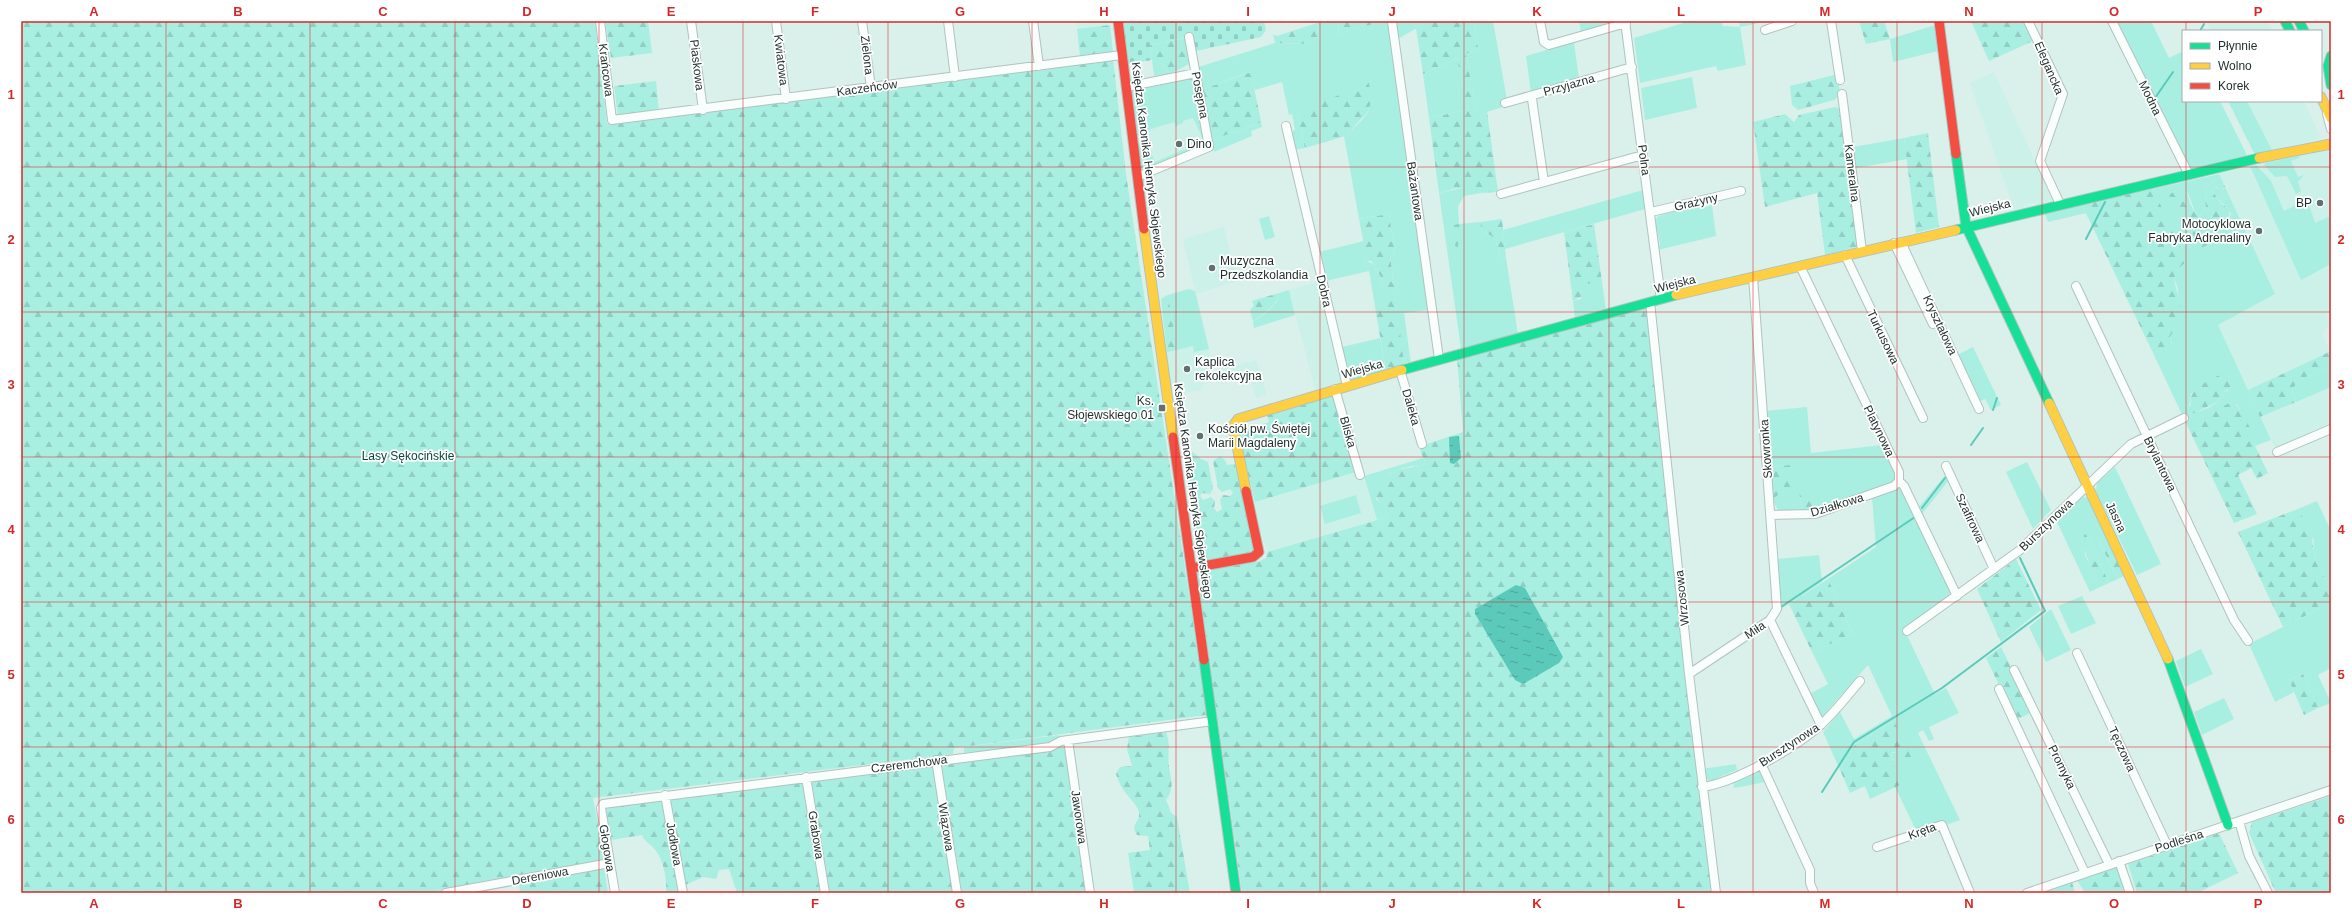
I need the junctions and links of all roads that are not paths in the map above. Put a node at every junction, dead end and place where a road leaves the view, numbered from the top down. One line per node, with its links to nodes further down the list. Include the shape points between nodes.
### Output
1 (600, 21): 41 (street, Krańcowa)
2 (692, 21): 39 (street, Piaskowa)
3 (776, 21): 35 (street, Kwiatowa)
4 (862, 21): 32 (street, Zielona)
5 (948, 21): 28 (street)
6 (1033, 21): 24 (street)
7 (1118, 21): 22 (street, Księdza Kanonika Henryka Słojewskiego)
8 (1540, 21): 17 (street, via 1544,42 1549,45)
9 (1792, 21): 18 (street)
10 (1831, 21): 29 (street)
11 (1939, 21): 53 (street, Jasna)
12 (2028, 21): 51 (street, Elegancka, via 2063,94 2040,161)
13 (2112, 21): 46 (street, Modna)
14 (2285, 21): 19 (street)
15 (2299, 21): 20 (street)
16 (1392, 22): 62 (street, Bażantowa)
17 (1626, 22): 25 (street, Polna)
18 (1765, 30)
19 (2290, 30)
20 (2304, 30)
21 (1189, 37): 27 (street, Posępna)
22 (1122, 55): 24 (street, Kaczeńców); 31 (street, Księdza Kanonika Henryka Słojewskiego)
23 (2331, 56): 30 (street, via 2328,66)
24 (1039, 66): 28 (street, Kaczeńców)
25 (1632, 67): 38 (street, Przyjazna); 45 (street, Polna)
26 (2322, 70): 33 (street)
27 (1196, 73): 31 (street); 47 (street, Posępna, via 1209,147)
28 (955, 77): 32 (street, Kaczeńców)
29 (1840, 80)
30 (2331, 85)
31 (1126, 87): 47 (street, Księdza Kanonika Henryka Słojewskiego)
32 (871, 88): 35 (street, Kaczeńców)
33 (2331, 89)
34 (1842, 94): 55 (street, Kameralna)
35 (786, 99): 39 (street, Kaczeńców)
36 (1532, 99): 48 (street, Przyjazna)
37 (2323, 100): 40 (street); 43 (street)
38 (1505, 103)
39 (703, 110): 41 (street, Kaczeńców)
40 (2331, 118)
41 (612, 120)
42 (1286, 126): 65 (street, Dobra)
43 (2331, 129)
44 (2329, 141): 46 (street, Wiejska)
45 (1643, 155): 48 (street); 52 (street, Polna)
46 (2189, 176): 51 (street, Wiejska)
47 (1137, 177): 79 (street, Księdza Kanonika Henryka Słojewskiego)
48 (1544, 182): 50 (street)
49 (1741, 191): 52 (street, Grażyny)
50 (1501, 194)
51 (2060, 204): 53 (street, Wiejska)
52 (1652, 212): 60 (street, Polna)
53 (1966, 226): 54 (street, Wiejska); 77 (street, Jasna)
54 (1898, 242): 55 (street, Wiejska); 64 (street); 67 (street, Kryształowa)
55 (1862, 251): 56 (street, Wiejska)
56 (1845, 255): 57 (street, Wiejska); 68 (street, Turkusowa)
57 (1800, 266): 58 (street, Wiejska); 76 (street, Platynowa, via 1899,472)
58 (1753, 277): 60 (street, Wiejska); 78 (street, Skowronka)
59 (2076, 286): 71 (street, Brylantowa)
60 (1661, 299): 61 (street, Wiejska)
61 (1650, 302): 62 (street, Wiejska); 87 (street, Wrzosowa)
62 (1439, 359): 63 (street, Wiejska)
63 (1400, 370): 65 (street, Wiejska); 72 (street, Daleka)
64 (1956, 372)
65 (1347, 386): 66 (street, Wiejska)
66 (1335, 389): 75 (street, Bliska); 79 (street, Wiejska, via 1244,416 1234,423 1238,457 1259,552 1253,558)
67 (1979, 409)
68 (1923, 418)
69 (2184, 418): 71 (street, Bursztynowa)
70 (2331, 429): 73 (street)
71 (2146, 435): 77 (street, Bursztynowa, via 2130,444); 84 (street, Brylantowa, via 2234,620)
72 (1422, 444)
73 (2277, 452)
74 (1946, 466): 80 (street, Szafirowa)
75 (1360, 475)
76 (1899, 481): 78 (street, Działkowa, via 1894,486 1815,514); 81 (street, Platynowa, via 1904,486)
77 (2087, 485): 80 (street, Bursztynowa, via 2025,546); 101 (street, Jasna, via 2163,646)
78 (1771, 516): 82 (street, Skowronka, via 1777,609)
79 (1192, 568): 90 (street, Księdza Kanonika Henryka Słojewskiego)
80 (1994, 569): 81 (street, Bursztynowa)
81 (1957, 596): 83 (street, Bursztynowa)
82 (1770, 620): 87 (street, Miła); 91 (street, Miła)
83 (1907, 631)
84 (2248, 641)
85 (2077, 653): 102 (street, Tęczowa)
86 (2014, 670): 106 (street, Promyka)
87 (1689, 674): 96 (street, Wrzosowa)
88 (1860, 681): 91 (street, Bursztynowa)
89 (1999, 689): 107 (street)
90 (1214, 720): 92 (street, Czeremchowa); 115 (street, Księdza Kanonika Henryka Słojewskiego)
91 (1821, 725): 96 (street, Bursztynowa, via 1761,764 1714,785)
92 (1068, 740): 93 (street, Czeremchowa, via 1050,747); 114 (street, Jaworowa)
93 (936, 760): 95 (street, Czeremchowa); 113 (street, Wiązowa)
94 (1764, 770): 117 (street, via 1810,870 1810,883)
95 (806, 777): 98 (street, Czeremchowa); 112 (street, Grabowa)
96 (1702, 787): 116 (street, Wrzosowa)
97 (2331, 790): 100 (street, Podleśna)
98 (665, 795): 99 (street, Czeremchowa); 111 (street, Jodłowa)
99 (603, 804): 105 (street, Głogowa, via 601,806)
100 (2239, 821): 101 (street, Podleśna); 121 (street, via 2249,856)
101 (2228, 825): 102 (street, Podleśna)
102 (2167, 845): 104 (street, Podleśna)
103 (1877, 847): 118 (street, Kręta, via 1942,825)
104 (2119, 861): 106 (street, Podleśna); 120 (street)
105 (610, 863): 108 (street, Dereniowa); 110 (street, Głogowa)
106 (2109, 864): 107 (street, Podleśna)
107 (2085, 873): 119 (street, Podleśna)
108 (460, 892): 109 (street, Dereniowa)
109 (446, 893)
110 (615, 893)
111 (683, 893)
112 (825, 893)
113 (957, 893)
114 (1090, 893)
115 (1236, 893)
116 (1716, 893)
117 (1814, 893)
118 (1970, 893)
119 (2027, 893)
120 (2130, 893)
121 (2268, 893)

